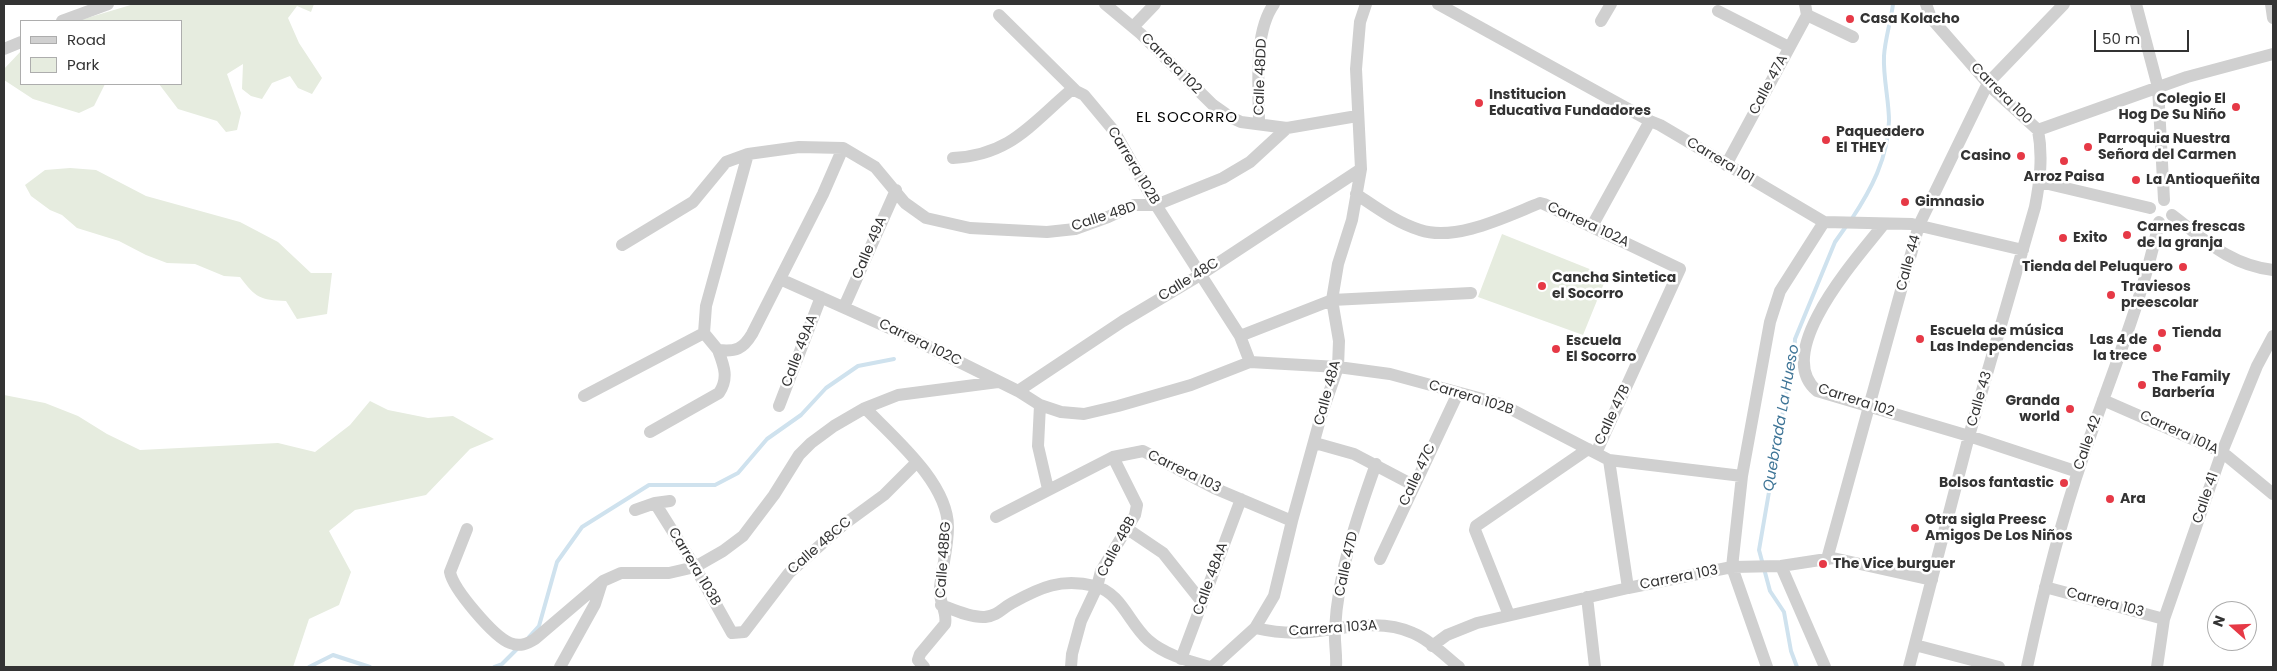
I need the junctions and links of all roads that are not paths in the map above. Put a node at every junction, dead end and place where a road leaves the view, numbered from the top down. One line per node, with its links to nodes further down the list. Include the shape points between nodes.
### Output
1 (108, 4): 14 (street)
2 (1105, 4): 16 (street, Carrera 102)
3 (1155, 4): 16 (street)
4 (1274, 4): 27 (street, Calle 48DD, via 1261,35)
5 (1366, 4): 25 (street, Calle 48A, via 1360,22)
6 (1438, 4): 26 (street, Carrera 101)
7 (1611, 4): 15 (street)
8 (1926, 4): 22 (street, Carrera 100, via 1931,18)
9 (2064, 4): 22 (street, Calle 44)
10 (2136, 4): 23 (street)
11 (1806, 9): 17 (street); 19 (street, Calle 47A)
12 (1718, 11): 19 (street)
13 (999, 15): 24 (street, Carrera 102B)
14 (65, 20)
15 (1601, 22)
16 (1132, 27): 27 (street, Carrera 102, via 1217,109 1235,120)
17 (1853, 37)
18 (20, 42): 20 (street)
19 (1790, 47): 33 (street, Calle 47A)
20 (4, 49)
21 (2273, 54): 23 (street, Carrera 100)
22 (1988, 83): 29 (street, Carrera 100); 45 (street, Calle 44)
23 (2158, 87): 29 (street, Carrera 100); 38 (street)
24 (1076, 91): 32 (street, via 1070,91 1014,140 991,152); 39 (street, Carrera 102B, via 1084,95 1114,131)
25 (1357, 116): 28 (street, Carrera 102); 34 (street, Calle 48A)
26 (1650, 121): 33 (street, Carrera 101); 46 (street)
27 (1258, 123): 28 (street, Carrera 102)
28 (1287, 128): 39 (street, Calle 48D, via 1250,162 1223,178)
29 (2038, 130): 35 (street, Calle 43)
30 (843, 148): 31 (street, via 784,149); 36 (street, Calle 48D, via 875,167); 52 (street)
31 (748, 154): 47 (street, via 726,162 693,202); 57 (street, via 706,306)
32 (953, 158)
33 (1726, 166): 42 (street, Carrera 101)
34 (1361, 168): 37 (street, Calle 48A); 51 (street, Calle 48C)
35 (2040, 182): 40 (street); 48 (street, Calle 43)
36 (896, 190): 39 (street, Calle 48D, via 905,203 926,218 989,230 1047,232 1076,229 1134,205); 56 (street, Calle 49A)
37 (1356, 194): 46 (street, Carrera 102A, via 1398,220 1431,233 1478,226 1540,203); 55 (street, Calle 48A)
38 (2164, 200): 40 (street, via 2155,201); 41 (street, via 2170,204)
39 (1156, 205): 51 (street, Carrera 102B)
40 (2150, 208): 43 (street, via 2150,216)
41 (2172, 215): 43 (street, via 2167,221); 50 (street, via 2227,256 2254,267)
42 (1824, 222): 44 (street, Carrera 101); 82 (street, via 1780,291 1772,314)
43 (2159, 222): 67 (street, Calle 42, via 2139,296)
44 (1883, 225): 45 (street, Carrera 101); 70 (street, Carrera 102, via 1832,289 1814,323 1805,351 1804,369 1809,384 1817,391)
45 (1919, 225): 48 (street, Carrera 101); 70 (street, Calle 44)
46 (1592, 226): 49 (street, Carrera 102A)
47 (622, 245)
48 (2023, 250): 73 (street, Calle 43)
49 (1680, 269): 75 (street, Calle 47B)
50 (2273, 270)
51 (1200, 275): 58 (street, Carrera 102B); 64 (street, Calle 48C, via 1123,320)
52 (780, 279): 54 (street, Carrera 102C); 60 (street, via 745,346 738,350)
53 (1471, 293): 55 (street)
54 (822, 297): 56 (street, Carrera 102C); 69 (street, Calle 49AA)
55 (1332, 300): 58 (street); 62 (street, Calle 48A, via 1339,341)
56 (844, 307): 63 (street, Carrera 102C)
57 (704, 333): 60 (street); 66 (street)
58 (1240, 336): 61 (street, Carrera 102B)
59 (2273, 336): 76 (street, Calle 41, via 2257,366)
60 (718, 350): 72 (street, via 726,375 719,393)
61 (1250, 362): 62 (street, Carrera 102B); 68 (street, Carrera 102B, via 1191,385 1084,414 1061,412)
62 (1338, 367): 65 (street, Carrera 102B, via 1390,374); 74 (street, Calle 48A)
63 (998, 382): 64 (street, Carrera 102C); 71 (street, via 898,395)
64 (1018, 391): 68 (street, Carrera 102B)
65 (1458, 392): 75 (street, Carrera 102B, via 1506,406); 83 (street, Calle 47C)
66 (584, 396)
67 (2103, 400): 76 (street, Carrera 101A); 81 (street, Calle 42)
68 (1040, 405): 84 (street, via 1038,446)
69 (779, 406)
70 (1870, 406): 73 (street, Carrera 102); 95 (street, Calle 44)
71 (866, 408): 79 (street, Calle 48BG); 98 (street, via 810,444 743,536)
72 (650, 432)
73 (1969, 436): 81 (street, Carrera 102); 99 (street, Calle 43)
74 (1315, 443): 80 (street); 91 (street, Calle 48A)
75 (1592, 451): 78 (street, Carrera 102B); 107 (street, via 1476,526)
76 (2222, 452): 85 (street, Carrera 101A); 108 (street, Calle 41)
77 (1114, 457): 84 (street, Carrera 103); 86 (street, Carrera 103, via 1143,452); 92 (street, Calle 48B, via 1137,504 1135,515)
78 (1610, 460): 82 (street, Carrera 102B); 103 (street, Calle 47B)
79 (917, 462): 106 (street, Calle 48BG, via 944,502 948,526); 111 (street, Calle 48CC, via 884,495 843,524 789,573 744,632)
80 (1376, 464): 83 (street); 110 (street, Calle 47D, via 1348,551)
81 (2078, 472): 102 (street, Calle 42)
82 (1742, 476): 97 (street)
83 (1413, 485): 94 (street, Calle 47C)
84 (1048, 489): 90 (street, Carrera 103)
85 (2273, 494)
86 (1241, 499): 91 (street, Carrera 103); 105 (street, Calle 48AA)
87 (670, 501): 88 (street)
88 (654, 503): 89 (street); 98 (street, Carrera 103B)
89 (635, 510)
90 (996, 517)
91 (1292, 521): 109 (street, Calle 48A, via 1274,596)
92 (1126, 528): 101 (street, Calle 48B, via 1101,571); 105 (street, via 1163,553)
93 (467, 529): 100 (street, via 450,572 451,580 493,630 509,643 524,646 535,639)
94 (1380, 558)
95 (1827, 558): 96 (street, Carrera 103); 99 (street, Carrera 103)
96 (1779, 566): 97 (street, Carrera 103); 123 (street)
97 (1732, 567): 103 (street, Carrera 103); 122 (street)
98 (695, 568): 100 (street, via 669,573 621,573); 111 (street, Carrera 103B)
99 (1932, 580): 112 (street, Calle 43)
100 (603, 581): 115 (street, via 595,604)
101 (1097, 587): 106 (street, via 1062,582 1026,595 1000,613 984,617); 114 (street, via 1118,601 1148,640); 117 (street, Calle 48B, via 1081,621)
102 (2045, 587): 108 (street, Carrera 103); 126 (street, Calle 42)
103 (1628, 588): 104 (street, Carrera 103)
104 (1587, 597): 107 (street, Carrera 103); 121 (street)
105 (1202, 602): 114 (street, Calle 48AA)
106 (941, 605): 116 (street, Calle 48BG, via 946,624 920,654 918,660)
107 (1509, 615): 113 (street, Carrera 103, via 1447,635)
108 (2164, 619): 127 (street, Calle 41)
109 (1255, 628): 110 (street, Carrera 103A, via 1308,633); 118 (street, Calle 48A)
110 (1335, 629): 113 (street, Carrera 103A, via 1393,626 1416,634); 119 (street, Calle 47D)
111 (732, 633)
112 (1915, 645): 124 (street, Calle 43); 125 (street)
113 (1432, 646): 120 (street, Carrera 103A)
114 (1181, 659): 118 (street)
115 (560, 667)
116 (924, 667)
117 (1071, 667)
118 (1211, 667)
119 (1336, 667)
120 (1459, 667)
121 (1596, 667)
122 (1767, 667)
123 (1825, 667)
124 (1909, 667)
125 (1999, 667)
126 (2027, 667)
127 (2157, 667)

